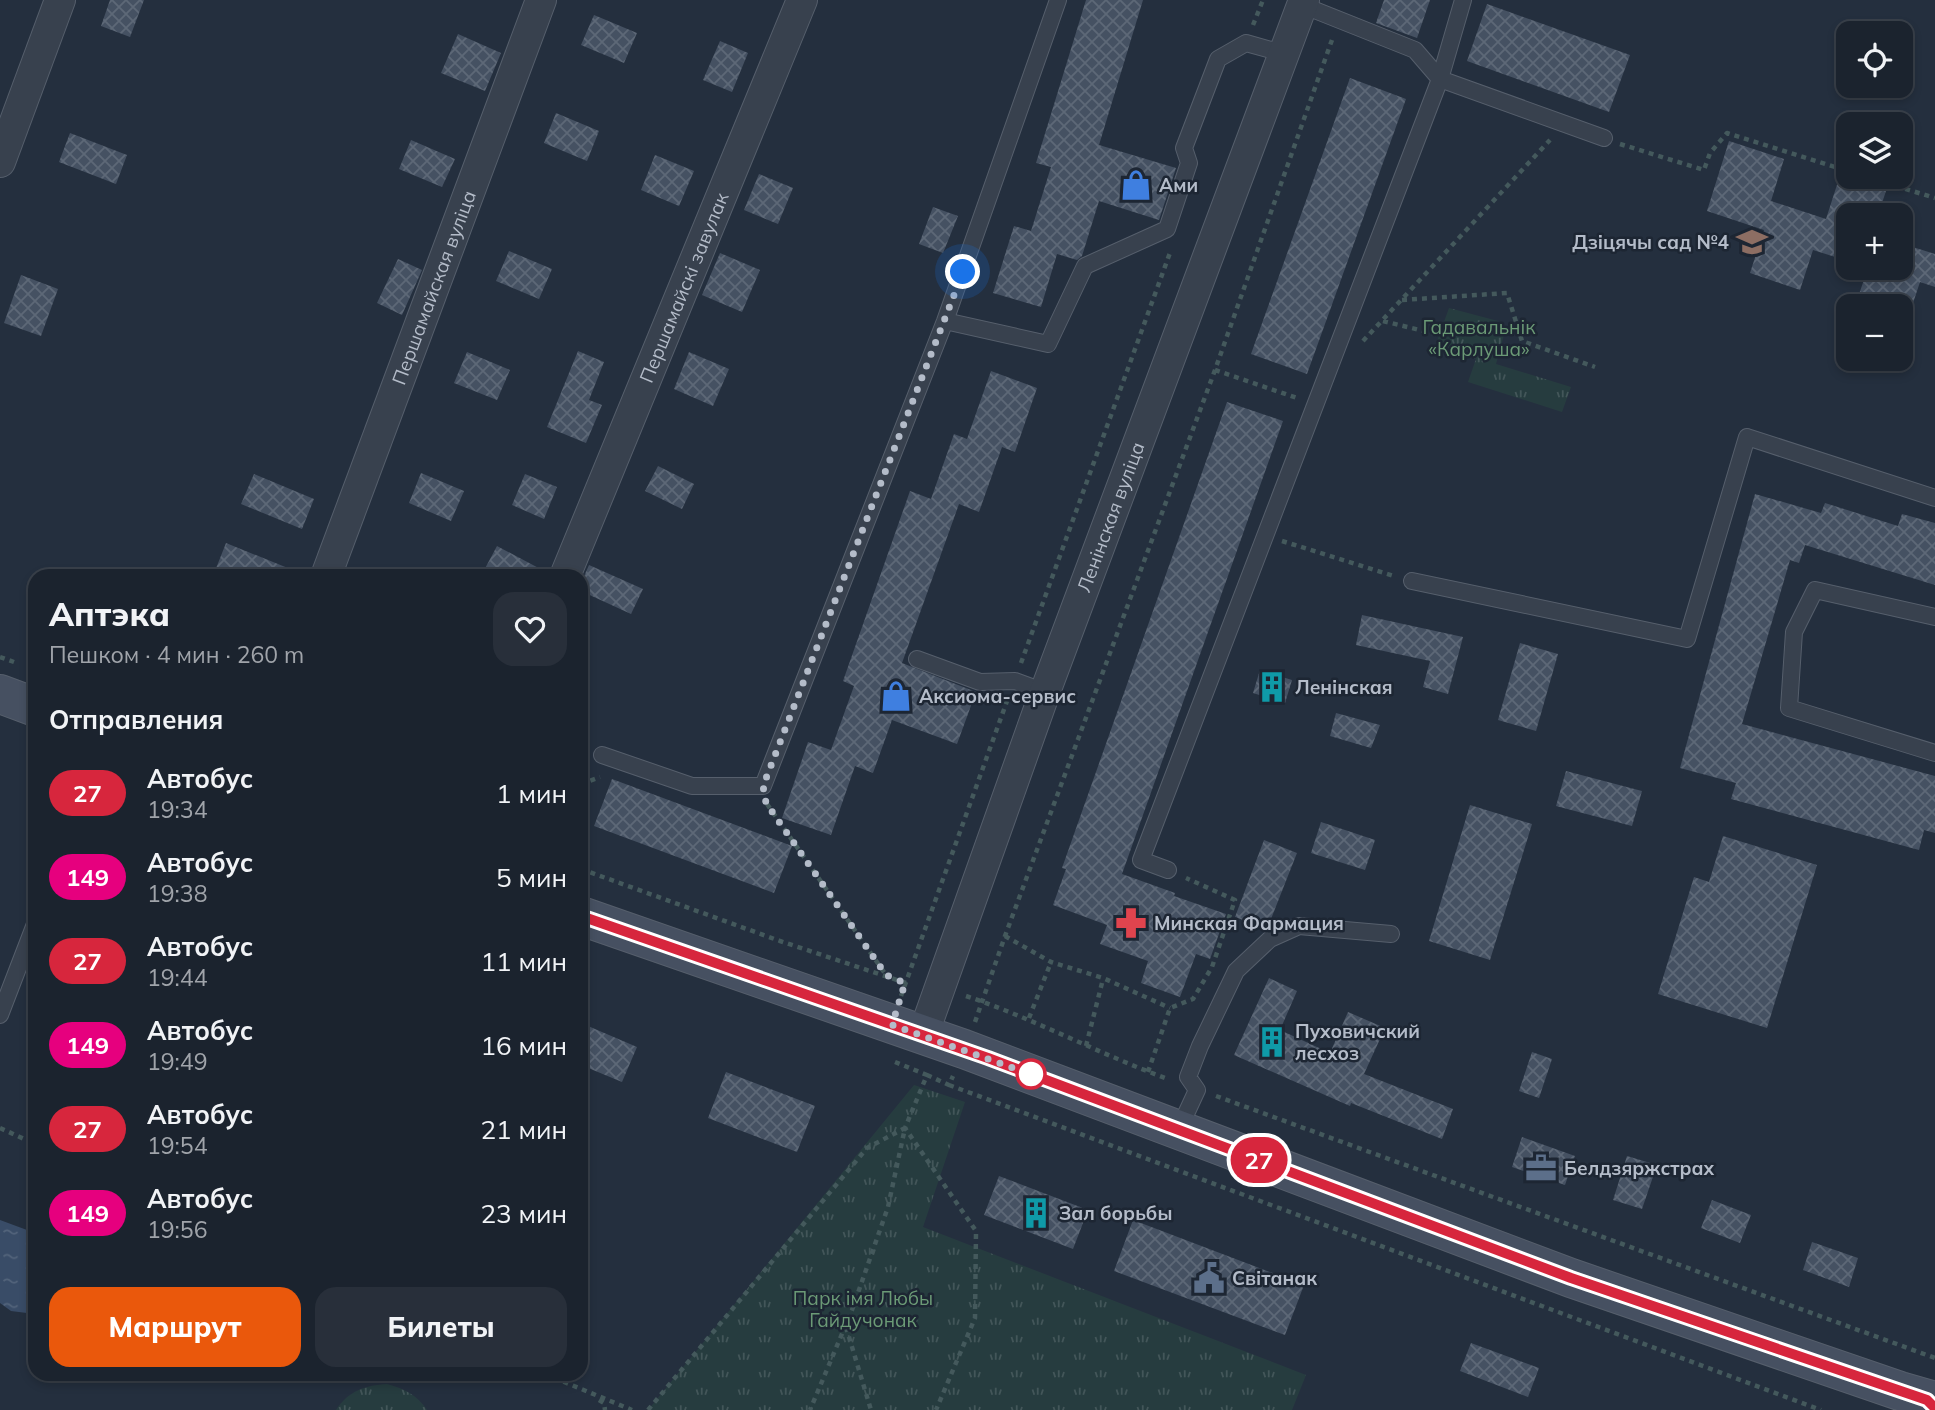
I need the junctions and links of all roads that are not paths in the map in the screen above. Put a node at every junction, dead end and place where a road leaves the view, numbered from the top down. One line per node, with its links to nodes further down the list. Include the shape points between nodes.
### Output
1 (61, 0): 10 (street)
2 (541, 0): 13 (street, Першамайская вуліца)
3 (802, 0): 14 (street, Першамайскі завулак)
4 (1058, 0): 11 (lane)
5 (1463, 0): 8 (lane)
6 (1303, 2): 7 (street, Ленінская вуліца); 8 (lane, via 1415,50)
7 (1282, 53): 11 (lane, via 1246,43 1218,59 1184,148 1189,163 1167,229 1086,266 1048,344); 18 (street, Ленінская вуліца)
8 (1440, 79): 9 (lane); 23 (lane, via 1141,860)
9 (1604, 138)
10 (0, 162)
11 (945, 321): 22 (lane, via 763,786 692,786)
12 (1935, 498): 15 (lane, via 1747,437 1687,639)
13 (329, 569)
14 (568, 569)
15 (1412, 581)
16 (1935, 617): 21 (lane, via 1815,590 1794,632 1789,708)
17 (917, 659): 18 (lane, via 980,682 1014,681)
18 (1045, 692): 28 (street, Ленінская вуліца, via 940,988)
19 (0, 694): 20 (main road)
20 (28, 704)
21 (1935, 753)
22 (602, 755)
23 (1168, 870)
24 (588, 918): 28 (main road)
25 (1391, 934): 29 (lane, via 1299,926 1270,939 1236,971 1200,1046 1188,1077 1197,1090)
26 (28, 941): 27 (lane)
27 (0, 1015)
28 (908, 1030): 29 (main road)
29 (1179, 1129): 30 (main road, via 1571,1278)
30 (1932, 1403)

